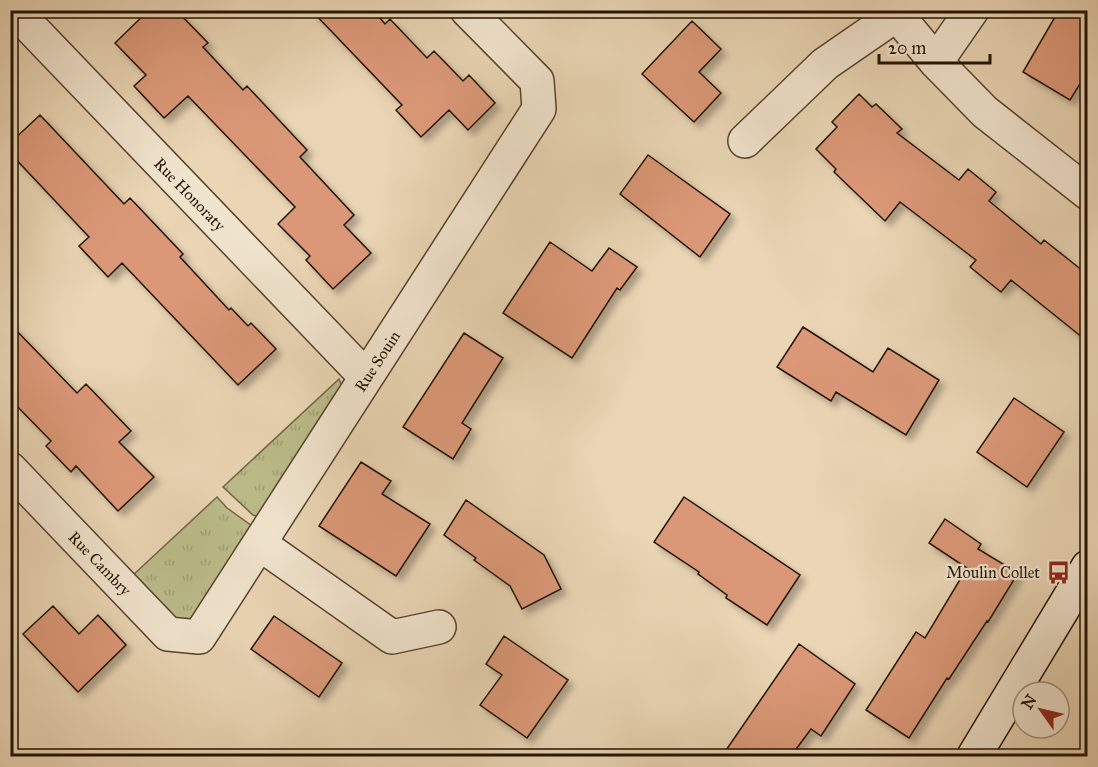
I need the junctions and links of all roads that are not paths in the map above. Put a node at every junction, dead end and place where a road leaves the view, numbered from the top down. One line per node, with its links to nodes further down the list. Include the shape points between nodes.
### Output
1 (14, 10): 8 (street, Rue Honoraty)
2 (467, 10): 8 (street, Rue Souin, via 537,81 540,109)
3 (972, 10): 5 (street)
4 (895, 13): 5 (street); 6 (street, via 825,64)
5 (936, 62): 7 (street, via 985,112)
6 (745, 141)
7 (1088, 193)
8 (366, 377): 10 (street, Rue Souin)
9 (10, 470): 13 (street, Rue Cambry, via 168,634)
10 (260, 544): 12 (street, via 392,637); 13 (street, Rue Souin)
11 (1088, 567): 14 (street)
12 (439, 627)
13 (199, 637)
14 (974, 756)

